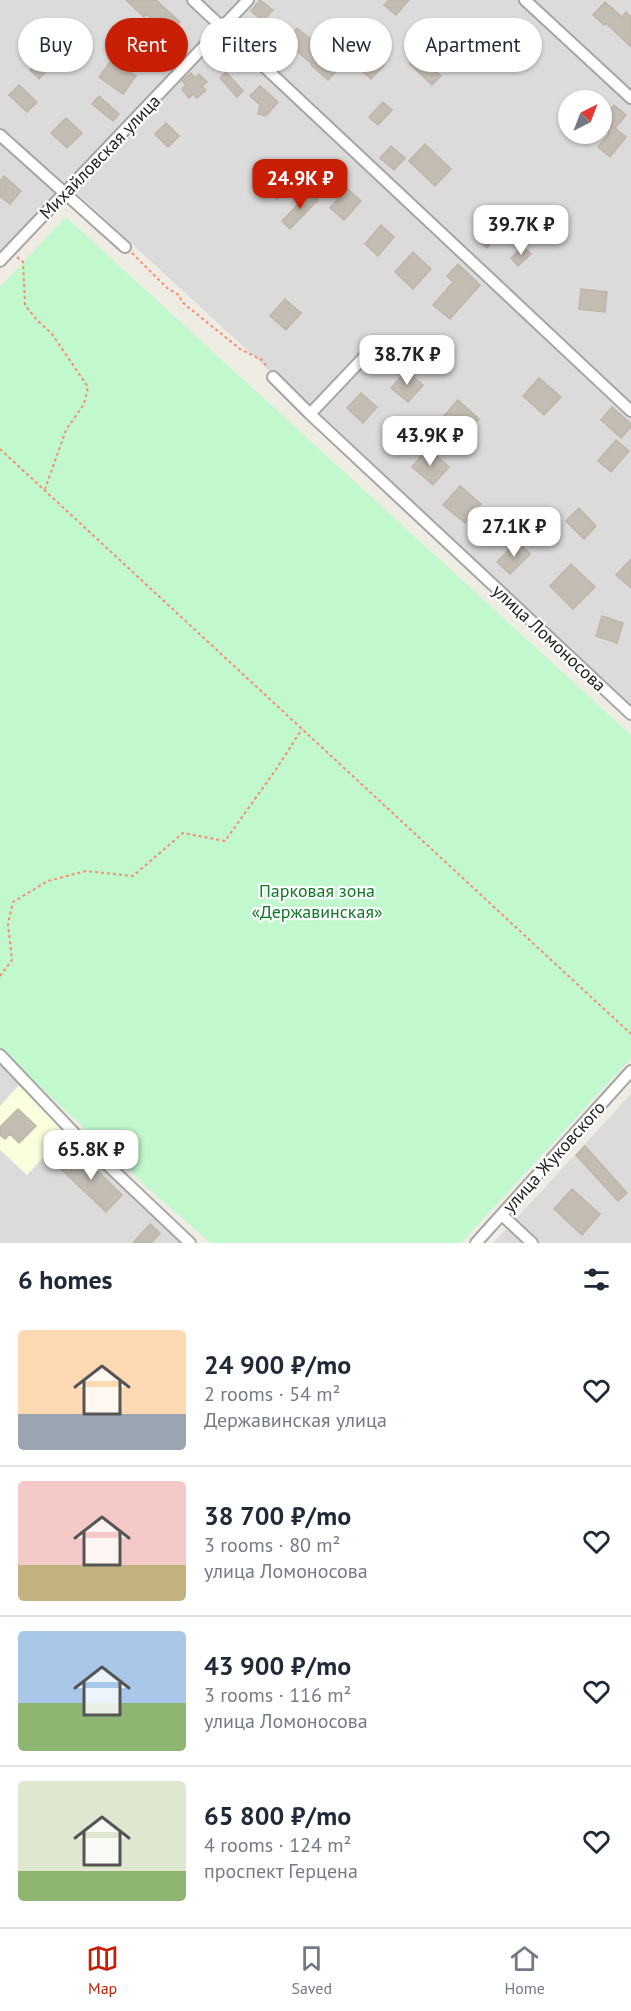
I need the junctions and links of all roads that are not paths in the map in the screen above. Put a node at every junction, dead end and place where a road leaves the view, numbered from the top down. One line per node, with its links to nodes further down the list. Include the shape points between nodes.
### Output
1 (193, 0): 4 (street)
2 (248, 0): 5 (street, Михайловская улица)
3 (525, 0): 8 (street)
4 (212, 18)
5 (232, 18)
6 (200, 52): 10 (street, Михайловская улица)
7 (270, 72): 15 (street)
8 (631, 98)
9 (0, 135): 10 (street)
10 (65, 194): 11 (street); 12 (street, Михайловская улица)
11 (125, 247)
12 (0, 261)
13 (365, 356): 16 (street)
14 (273, 377): 16 (street, улица Ломоносова)
15 (631, 411)
16 (310, 414): 17 (street, улица Ломоносова)
17 (631, 714)
18 (0, 1055): 21 (street, via 77,1136)
19 (631, 1071): 20 (street, улица Жуковского)
20 (502, 1215): 22 (street, улица Жуковского); 23 (street)
21 (190, 1243)
22 (476, 1243)
23 (532, 1243)

